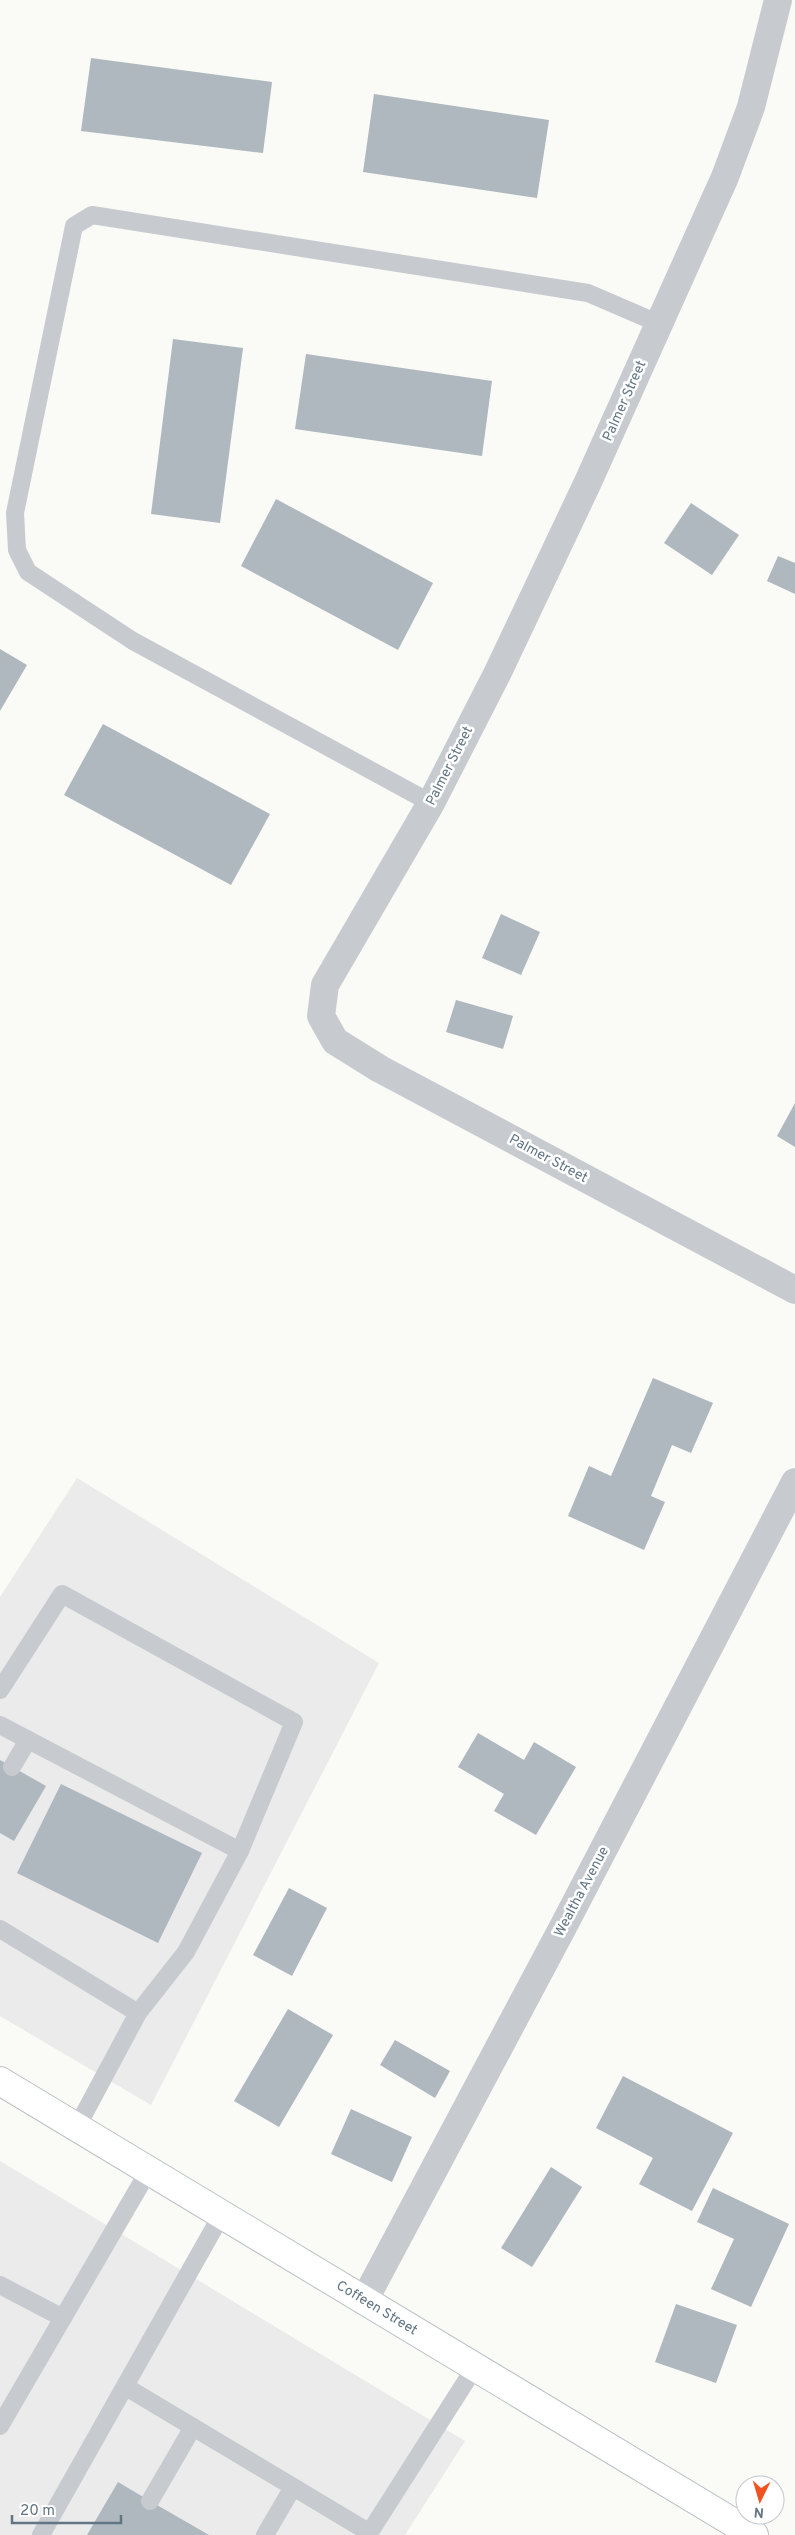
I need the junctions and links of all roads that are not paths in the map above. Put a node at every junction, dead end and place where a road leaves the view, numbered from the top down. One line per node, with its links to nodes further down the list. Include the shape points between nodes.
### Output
1 (778, 0): 2 (street, Palmer Street, via 751,106 735,151)
2 (660, 324): 3 (street, Palmer Street, via 498,672); 3 (lane, via 588,293 92,215 74,226 15,513 17,550 28,572 133,641)
3 (431, 803): 4 (street, Palmer Street, via 325,985 321,1016 335,1041 380,1070)
4 (795, 1290)
5 (795, 1482): 18 (street, Wealtha Avenue, via 568,1919)
6 (0, 1690): 10 (lane, via 62,1594 294,1722)
7 (0, 1725): 8 (lane)
8 (28, 1740): 9 (lane); 10 (lane)
9 (12, 1767)
10 (240, 1851): 12 (lane, via 186,1952)
11 (0, 1929): 12 (lane)
12 (138, 2013): 14 (lane)
13 (0, 2081): 14 (main road, Coffeen Street)
14 (77, 2127): 15 (main road, Coffeen Street)
15 (149, 2170): 16 (main road, Coffeen Street); 19 (lane)
16 (222, 2214): 18 (main road, Coffeen Street); 21 (lane)
17 (0, 2285): 19 (lane)
18 (365, 2299): 20 (main road, Coffeen Street)
19 (63, 2318): 22 (lane)
20 (475, 2366): 26 (lane); 29 (main road, Coffeen Street)
21 (126, 2387): 23 (lane); 27 (lane)
22 (0, 2426)
23 (193, 2427): 24 (lane); 25 (lane)
24 (293, 2487): 26 (lane); 28 (lane)
25 (150, 2501)
26 (369, 2534)
27 (41, 2535)
28 (265, 2535)
29 (754, 2535)

